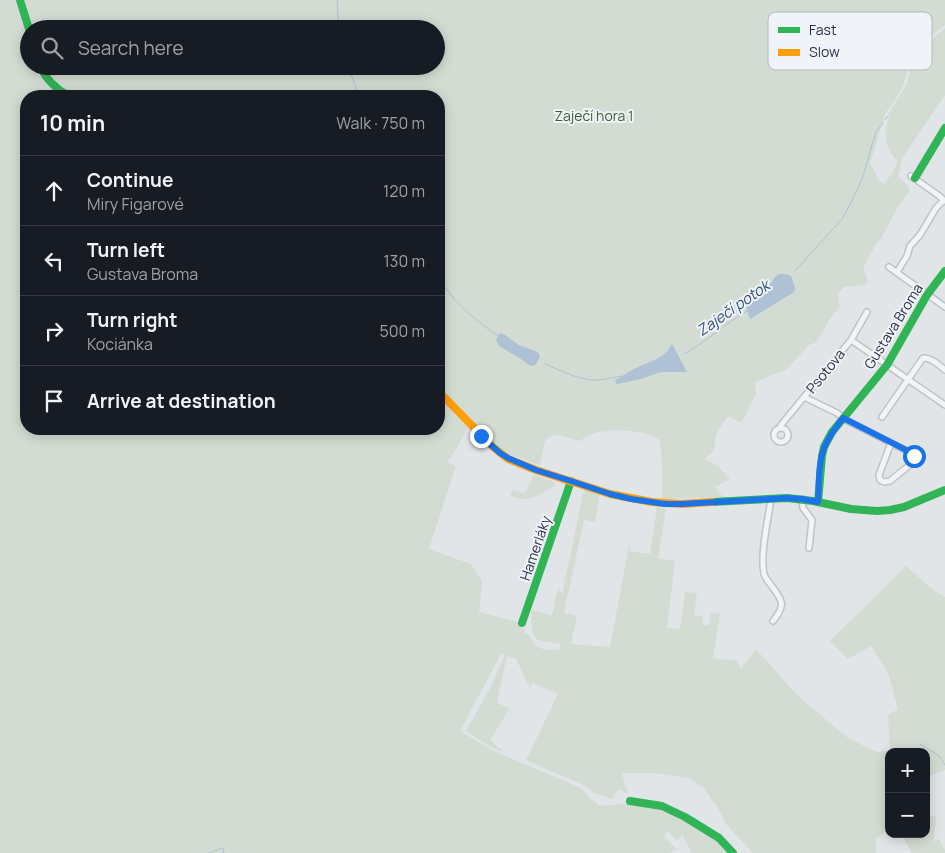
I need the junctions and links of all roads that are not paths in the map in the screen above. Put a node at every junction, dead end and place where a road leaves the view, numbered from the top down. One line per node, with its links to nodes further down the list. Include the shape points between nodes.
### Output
1 (20, 0): 2 (street)
2 (26, 20)
3 (44, 75): 4 (street)
4 (59, 90)
5 (945, 128): 6 (street)
6 (913, 177): 7 (street)
7 (945, 201): 10 (street, via 936,208 910,246)
8 (889, 267): 10 (street)
9 (945, 271): 11 (street, Gustava Broma)
10 (897, 272): 11 (street)
11 (927, 295): 12 (street); 15 (street, Gustava Broma)
12 (945, 306)
13 (867, 312): 14 (street, Psotova)
14 (851, 340): 15 (street); 18 (street, Psotova)
15 (887, 365): 17 (street); 22 (street, Gustava Broma)
16 (945, 370): 17 (street, via 926,357)
17 (908, 379): 20 (street); 21 (street)
18 (804, 397): 22 (street); 23 (street, Psotova)
19 (445, 398): 25 (street, via 500,453 536,470)
20 (945, 406)
21 (882, 417)
22 (843, 418): 24 (street); 29 (street, Gustava Broma, via 824,447)
23 (781, 428)
24 (891, 443): 24 (street, via 912,453 914,461 890,481 884,482 879,475)
25 (571, 481): 27 (street, via 610,494 665,504); 32 (street, Hamerláky)
26 (945, 490): 29 (street, via 891,510 861,510)
27 (771, 499): 28 (street); 31 (street, via 764,544 764,574 779,595 782,607)
28 (802, 499): 29 (street); 30 (street, via 803,508 812,520)
29 (818, 502)
30 (808, 548)
31 (773, 621)
32 (522, 623)
33 (630, 801): 34 (street, via 662,806 685,817 719,838)
34 (733, 853)

